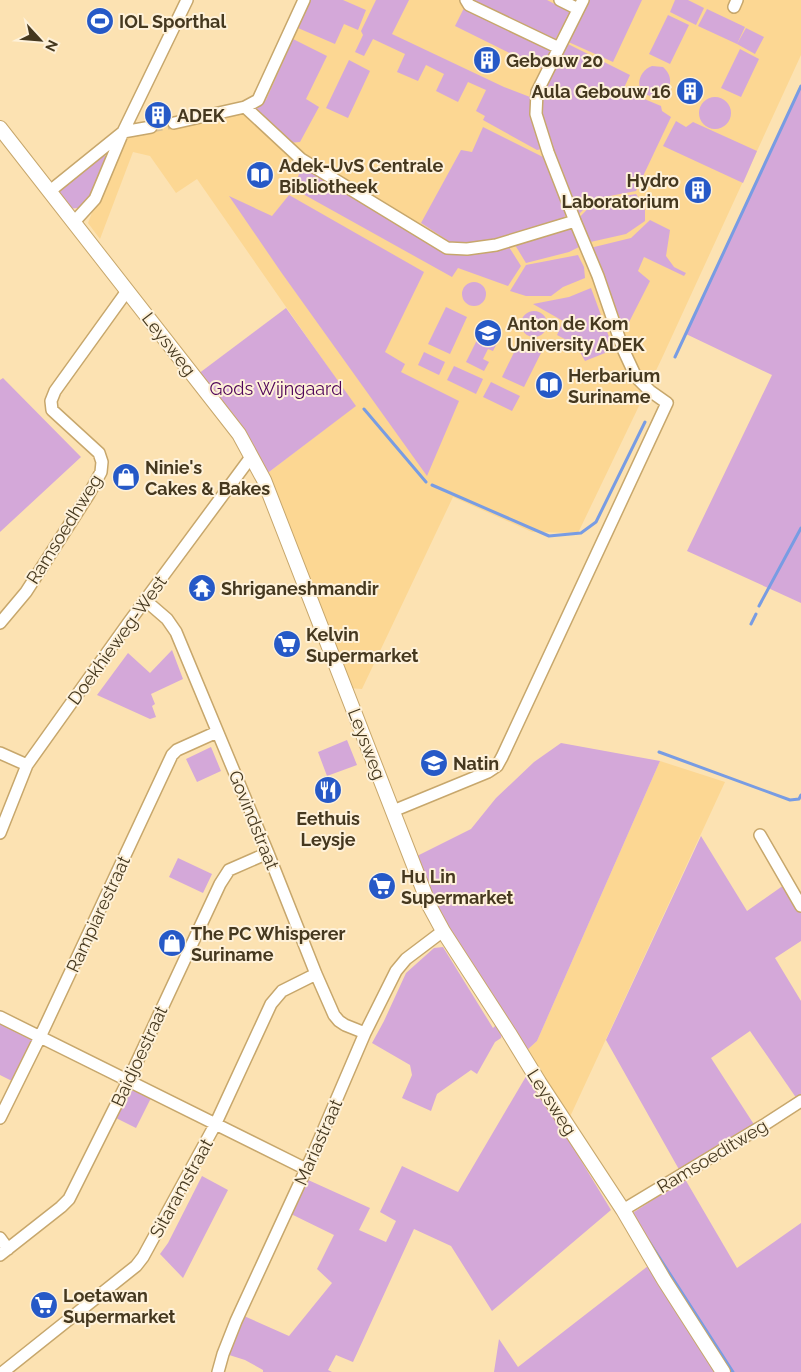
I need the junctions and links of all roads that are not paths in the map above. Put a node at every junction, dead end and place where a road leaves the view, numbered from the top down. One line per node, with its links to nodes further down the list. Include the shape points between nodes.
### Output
1 (187, 0): 11 (street)
2 (304, 0): 7 (street, via 258,100)
3 (466, 0): 6 (street, via 469,5)
4 (560, 0): 5 (street)
5 (580, 5): 6 (street)
6 (559, 48): 13 (street, via 537,92 536,114)
7 (245, 107): 8 (street); 13 (street, via 301,159 447,248 496,245)
8 (174, 123)
9 (0, 128): 12 (street, Leysweg)
10 (152, 128): 11 (street)
11 (123, 132): 12 (street); 14 (street, via 95,199)
12 (50, 191): 14 (street, Leysweg)
13 (575, 221): 22 (street, via 636,377 667,403 497,766)
14 (74, 222): 15 (street, Leysweg)
15 (127, 291): 16 (street, Leysweg, via 238,434); 18 (street, Ramsoedhweg, via 51,401 52,410 98,453 102,462 101,472 26,592)
16 (251, 457): 17 (street, Doekhieweg-West); 22 (street, Leysweg, via 264,480)
17 (145, 600): 19 (street, Govindstraat, via 167,619 176,632); 21 (street, Doekhieweg-West)
18 (0, 623)
19 (217, 732): 25 (street, Govindstraat); 31 (street, Rampiarestraat, via 172,755)
20 (0, 753): 21 (street)
21 (27, 765): 23 (street, Doekhieweg-West)
22 (393, 811): 27 (street, Leysweg, via 430,907)
23 (0, 834)
24 (760, 835): 26 (street)
25 (268, 853): 28 (street, Govindstraat); 32 (street, Baidjoestraat, via 229,870 220,884)
26 (801, 906)
27 (443, 931): 30 (street, Mariastraat, via 406,959 396,971); 37 (street, Leysweg)
28 (316, 974): 30 (street, Govindstraat, via 334,1015 345,1025); 35 (street, Sitaramstraat, via 282,991 271,1004)
29 (0, 1017): 31 (street)
30 (365, 1033): 36 (street, Mariastraat)
31 (40, 1037): 32 (street); 34 (street, Rampiarestraat)
32 (128, 1081): 35 (street); 39 (street, Baidjoestraat, via 69,1199)
33 (801, 1101): 37 (street, Ramsoeditweg)
34 (0, 1118)
35 (215, 1125): 36 (street); 40 (street, Sitaramstraat, via 136,1266)
36 (306, 1170): 41 (street, Mariastraat, via 236,1321)
37 (623, 1210): 42 (street, Leysweg)
38 (0, 1238): 39 (street)
39 (4, 1252)
40 (3, 1372)
41 (218, 1372)
42 (723, 1372)

